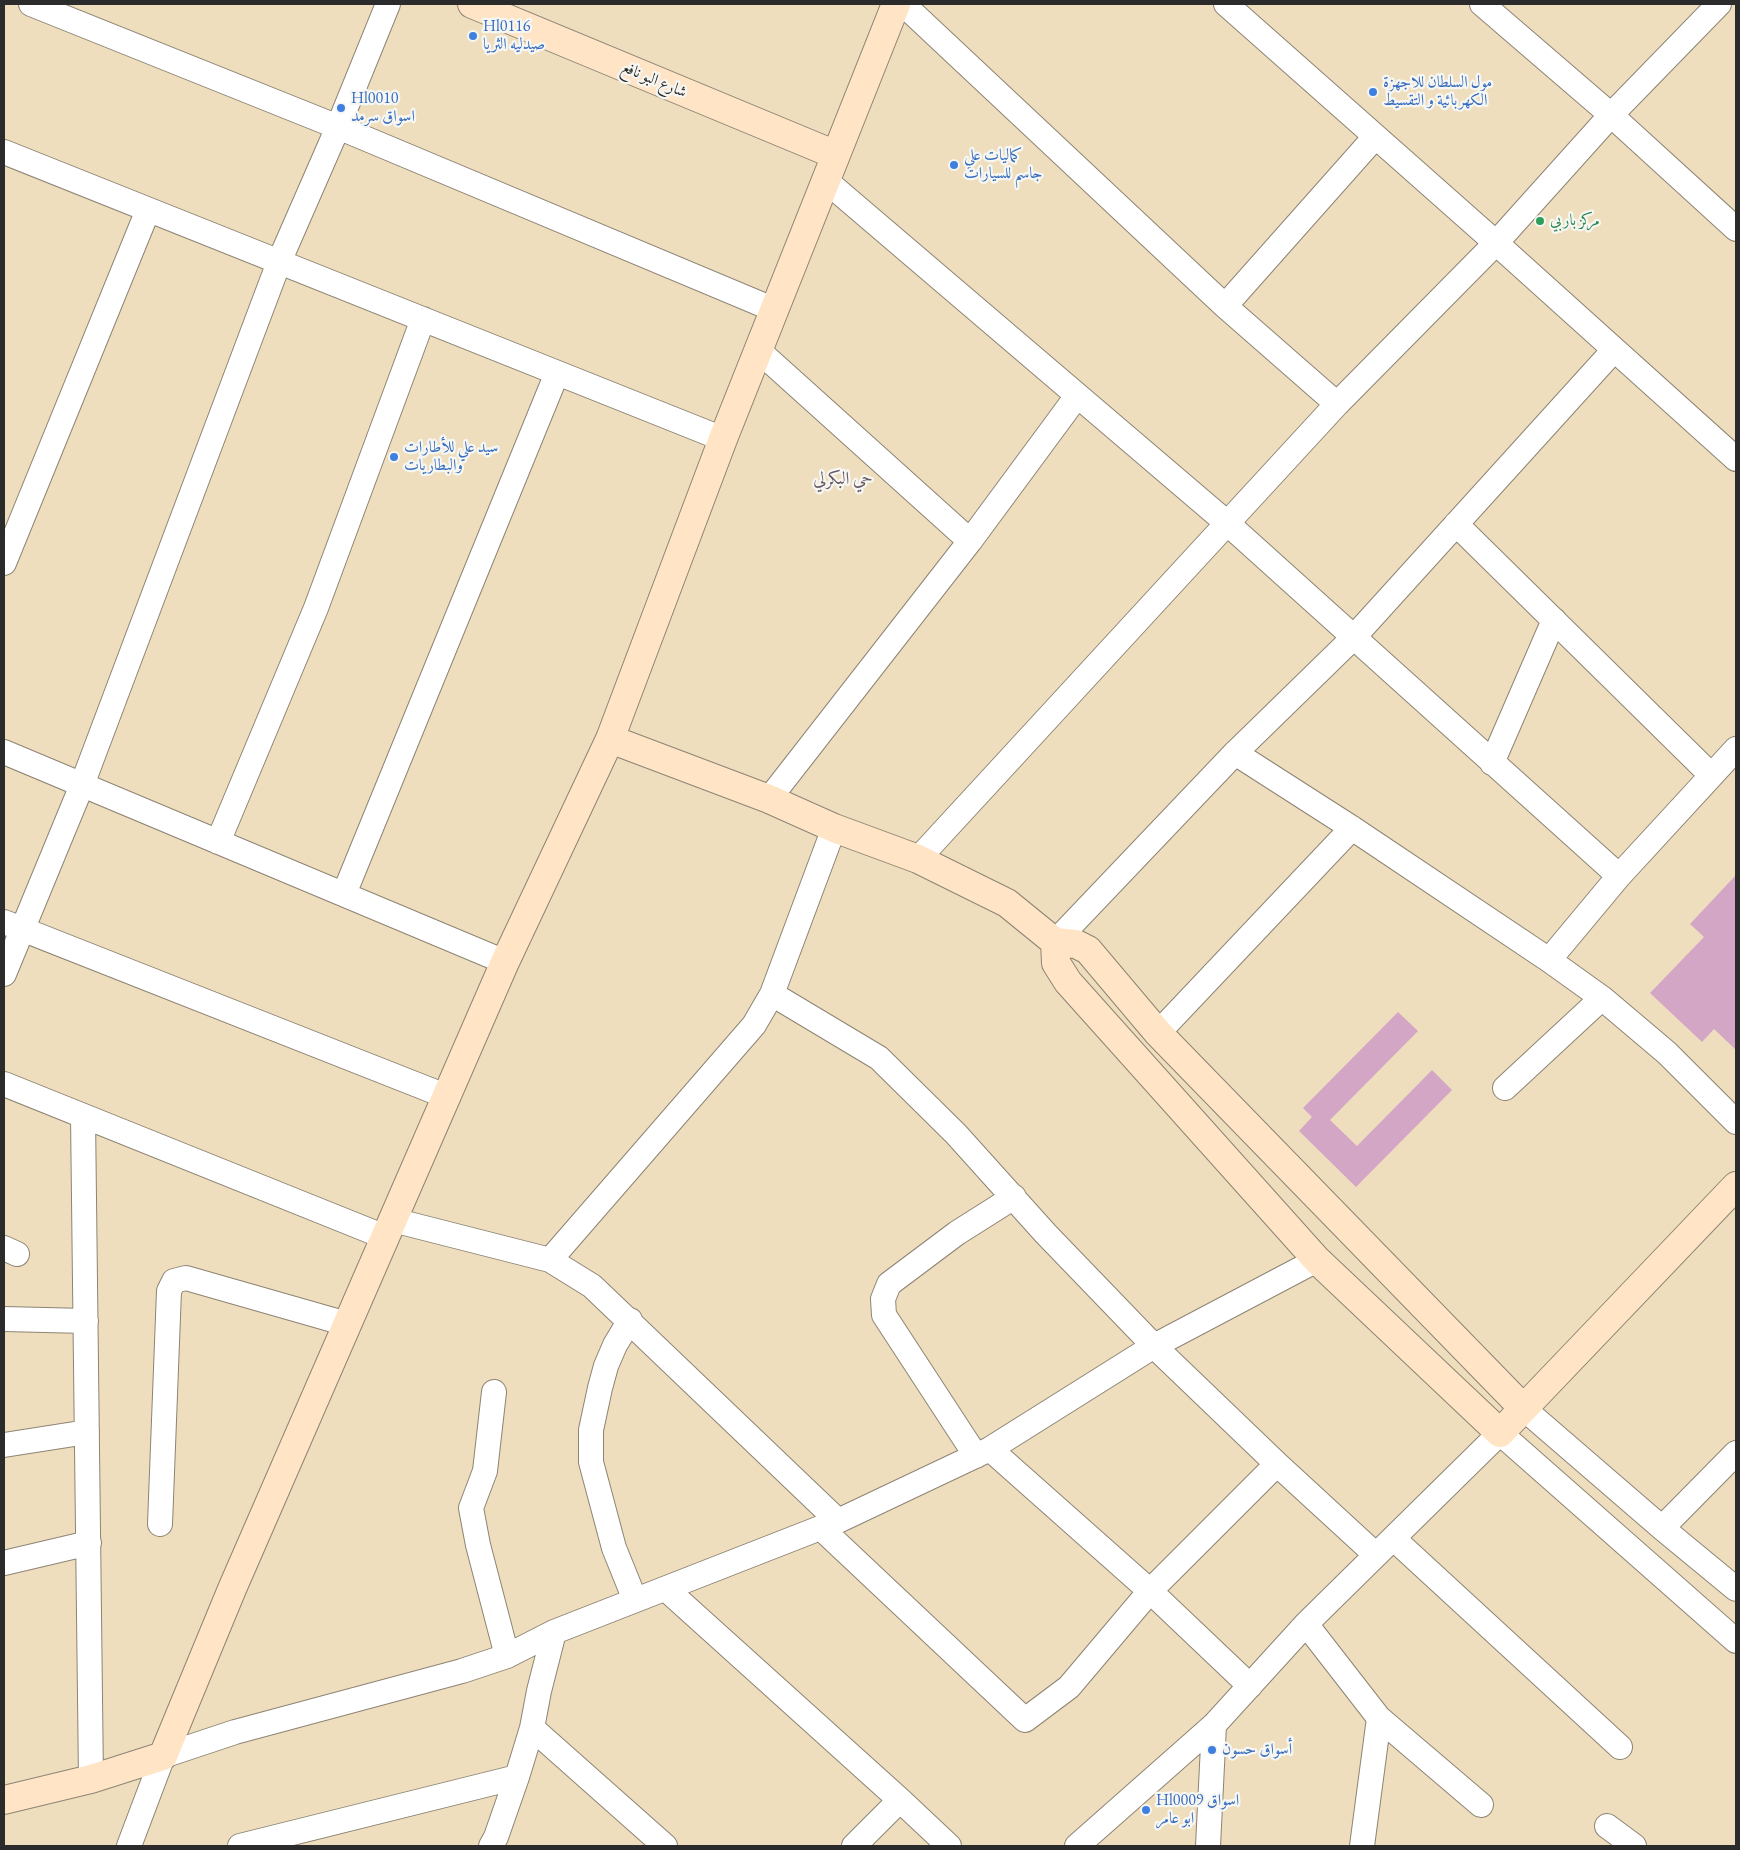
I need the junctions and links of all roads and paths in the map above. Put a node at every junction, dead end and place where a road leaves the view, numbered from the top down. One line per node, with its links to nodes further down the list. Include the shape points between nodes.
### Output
1 (31, 4): 10 (street)
2 (388, 4): 10 (street)
3 (472, 4): 13 (street, شارع البو نافع)
4 (896, 4): 13 (street)
5 (903, 4): 18 (street)
6 (1226, 4): 11 (street)
7 (1719, 4): 9 (street)
8 (1490, 6): 9 (street)
9 (1611, 115): 15 (street); 16 (street)
10 (338, 127): 17 (street); 19 (street)
11 (1374, 137): 16 (street); 18 (street)
12 (4, 152): 14 (street)
13 (830, 168): 19 (street); 24 (street)
14 (148, 210): 17 (street); 31 (street)
15 (1736, 229)
16 (1496, 243): 21 (street); 25 (street)
17 (279, 262): 20 (street); 40 (street)
18 (1225, 306): 25 (street)
19 (775, 310): 22 (street)
20 (423, 319): 23 (street); 44 (street, via 316,608)
21 (1614, 350): 27 (street); 29 (street)
22 (759, 351): 26 (street); 30 (street)
23 (557, 373): 26 (street); 47 (street)
24 (1077, 396): 28 (street); 30 (street)
25 (1337, 404): 28 (street)
26 (723, 439): 34 (street)
27 (1736, 459)
28 (1226, 523): 33 (street); 45 (street)
29 (1456, 524): 32 (street); 33 (street)
30 (970, 541): 41 (street)
31 (4, 563)
32 (1554, 620): 38 (street); 39 (street)
33 (1352, 638): 37 (street); 38 (street)
34 (610, 739): 41 (street); 51 (street)
35 (1736, 749): 39 (street)
36 (4, 752): 40 (street)
37 (1235, 753): 43 (street); 49 (street)
38 (1492, 763): 46 (street)
39 (1711, 775): 46 (street)
40 (82, 785): 44 (street); 48 (street)
41 (769, 799): 42 (street)
42 (834, 828): 45 (street); 53 (street)
43 (1352, 828): 50 (street); 55 (street)
44 (218, 842): 47 (street)
45 (918, 859): 49 (street, via 1007,903)
46 (1619, 876): 50 (street)
47 (344, 894): 51 (street)
48 (13, 926): 52 (street); 58 (street)
49 (1055, 942): 55 (street, via 1076,944 1088,950); 65 (street, via 1056,963 1068,982)
50 (1549, 960): 54 (street)
51 (505, 962): 58 (street)
52 (4, 974)
53 (772, 994): 62 (street, via 879,1058 956,1134); 64 (street, via 754,1025)
54 (1602, 998): 57 (street); 60 (street, via 1667,1053)
55 (1158, 1033): 72 (street)
56 (4, 1084): 59 (street)
57 (1505, 1088)
58 (448, 1097): 63 (street)
59 (83, 1116): 63 (street); 68 (street)
60 (1736, 1122)
61 (1736, 1186): 72 (street)
62 (1014, 1198): 70 (street); 76 (street, via 957,1233 889,1284 883,1299 884,1314)
63 (389, 1228): 64 (street); 69 (street)
64 (550, 1260): 67 (street, via 592,1286)
65 (1317, 1260): 70 (street); 74 (street)
66 (4, 1319): 68 (street)
67 (630, 1320): 80 (street); 89 (street, via 606,1366 591,1430 591,1462 614,1548)
68 (86, 1321): 73 (street)
69 (347, 1324): 79 (street, via 186,1278 174,1281 168,1291); 99 (street)
70 (1154, 1346): 76 (street); 78 (street)
71 (494, 1392): 93 (street, via 485,1471 471,1508)
72 (1523, 1408): 74 (street); 81 (street)
73 (87, 1432): 75 (street); 83 (street)
74 (1500, 1433): 82 (street); 92 (street)
75 (4, 1445)
76 (983, 1453): 80 (street); 88 (street)
77 (1736, 1453): 81 (street)
78 (1277, 1464): 84 (street); 88 (street)
79 (160, 1524)
80 (830, 1525): 86 (street); 88 (street, via 1025,1720 1069,1687)
81 (1662, 1528): 87 (street)
82 (1394, 1539): 84 (street); 98 (street)
83 (88, 1543): 85 (street); 101 (street)
84 (1376, 1555): 90 (street)
85 (4, 1563)
86 (666, 1589): 89 (street); 103 (street)
87 (1736, 1589)
88 (1150, 1591): 94 (street)
89 (635, 1600): 91 (street)
90 (1306, 1624): 94 (street); 95 (street)
91 (554, 1632): 93 (street); 97 (street)
92 (1736, 1641)
93 (507, 1656): 99 (street, via 235,1732)
94 (1250, 1686): 96 (street)
95 (1379, 1718): 104 (street); 114 (street)
96 (1214, 1725): 112 (street); 113 (street)
97 (532, 1728): 100 (street); 106 (street)
98 (1620, 1747)
99 (163, 1756): 101 (street); 107 (street)
100 (517, 1777): 108 (street); 109 (street)
101 (91, 1779): 102 (street)
102 (4, 1800)
103 (900, 1800): 110 (street); 111 (street)
104 (1481, 1804)
105 (1607, 1826): 115 (street)
106 (658, 1844)
107 (129, 1846)
108 (240, 1846)
109 (491, 1846)
110 (854, 1846)
111 (948, 1846)
112 (1078, 1846)
113 (1208, 1846)
114 (1362, 1846)
115 (1634, 1846)

